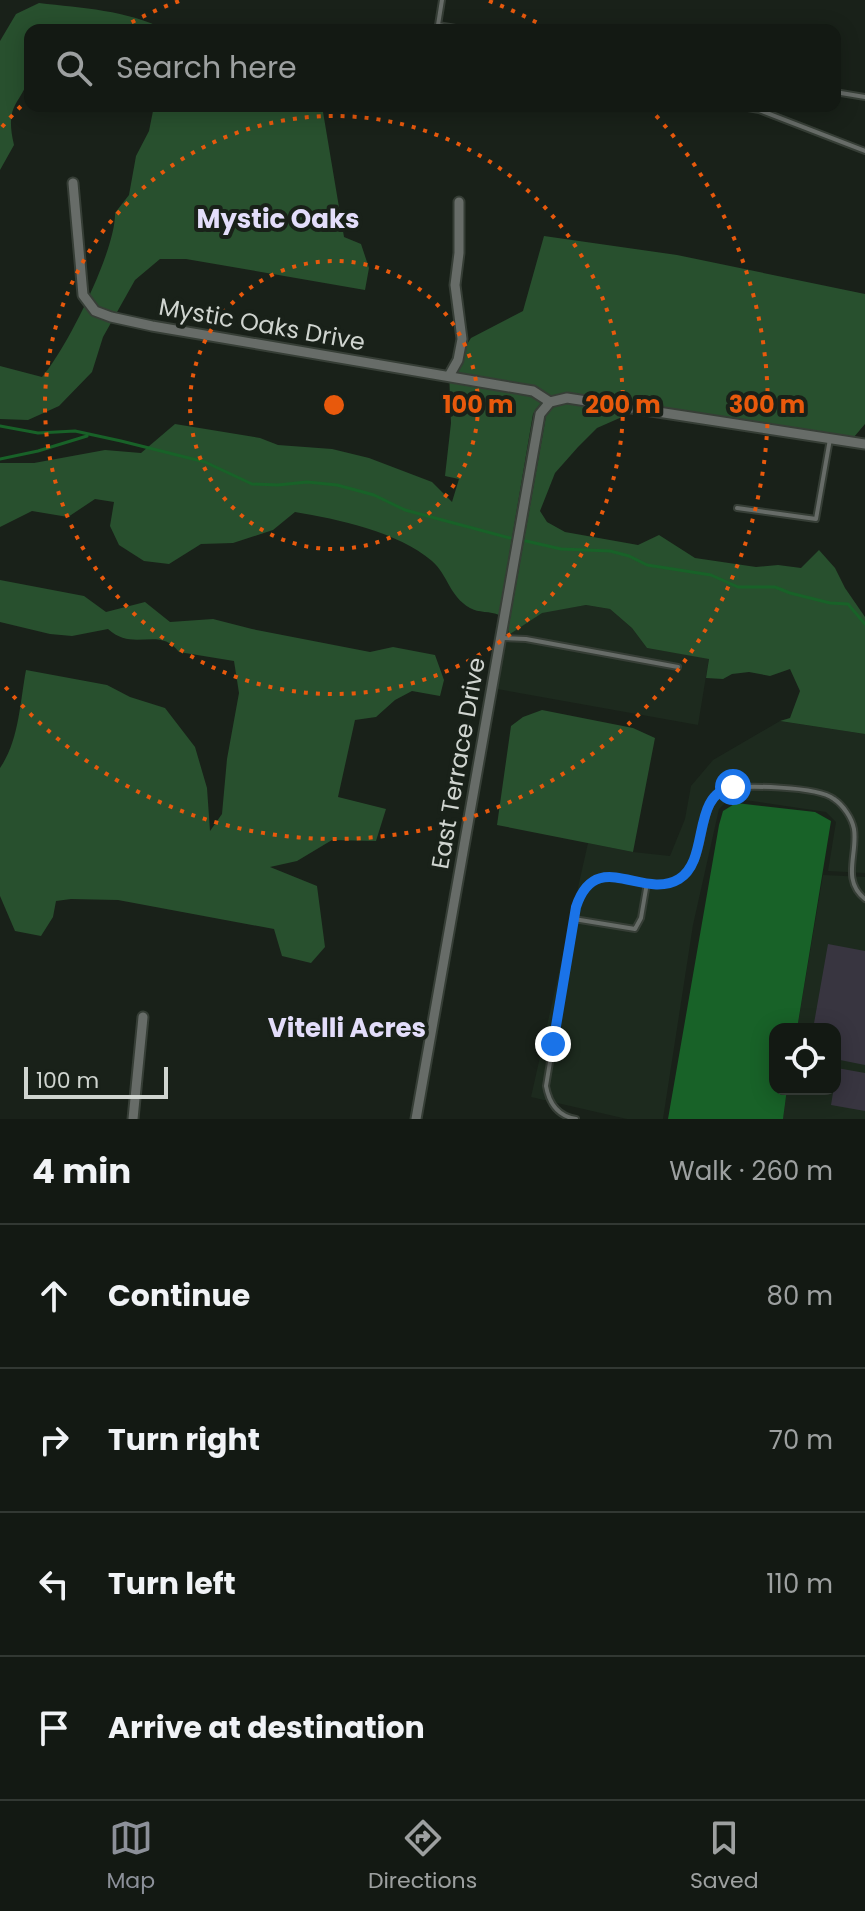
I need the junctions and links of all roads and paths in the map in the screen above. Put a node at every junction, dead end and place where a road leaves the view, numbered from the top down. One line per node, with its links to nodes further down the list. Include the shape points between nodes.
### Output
1 (442, 0): 2 (lane)
2 (439, 24)
3 (841, 93): 4 (lane)
4 (865, 97)
5 (764, 112): 6 (lane)
6 (865, 151)
7 (73, 183): 9 (street, Mystic Oaks Drive, via 83,295 95,311 152,326)
8 (459, 202): 9 (street, via 455,285 462,339)
9 (449, 376): 10 (street, Mystic Oaks Drive, via 533,391)
10 (550, 402): 11 (street, via 567,398); 14 (street, East Terrace Drive, via 540,414)
11 (830, 439): 12 (street); 13 (lane, via 816,519)
12 (865, 444)
13 (737, 508)
14 (501, 638): 15 (lane); 21 (street, East Terrace Drive)
15 (678, 667)
16 (647, 883): 17 (lane, via 674,882 690,871 707,809 723,789 805,791 834,798 852,821 851,876); 18 (lane, via 598,879 579,897); 18 (lane, via 635,929)
17 (865, 899)
18 (574, 919): 22 (lane, via 546,1086 554,1107)
19 (143, 1017): 20 (street)
20 (133, 1119)
21 (416, 1119)
22 (576, 1119)

